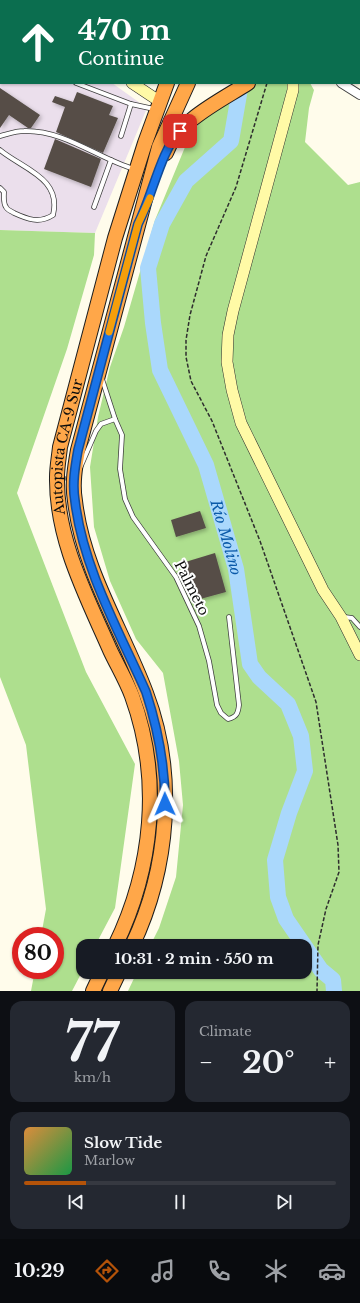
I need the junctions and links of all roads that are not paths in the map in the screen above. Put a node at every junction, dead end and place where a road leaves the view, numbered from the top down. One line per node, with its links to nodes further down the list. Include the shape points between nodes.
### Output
1 (79, 84): 9 (lane)
2 (133, 84): 10 (main road)
3 (167, 84): 10 (highway, Autopista CA-9 Sur)
4 (188, 84): 18 (highway, Autopista CA-9 Sur, via 159,147)
5 (246, 84): 18 (highway, via 212,106 170,141)
6 (293, 84): 23 (main road, via 233,311 228,335 227,362 242,423 323,590)
7 (343, 84): 8 (street)
8 (360, 95)
9 (131, 104): 10 (lane); 12 (lane)
10 (158, 106): 15 (highway, Autopista CA-9 Sur)
11 (0, 136): 14 (lane, via 23,131 62,138)
12 (121, 136)
13 (0, 150): 16 (lane, via 50,186 54,194 53,215 36,220 19,215 5,207 4,192)
14 (111, 160): 15 (lane); 17 (lane)
15 (137, 170): 26 (highway, Autopista CA-9 Sur, via 115,238 60,447 57,477 58,503 75,570 132,696 148,760 148,843 141,877)
16 (0, 188)
17 (94, 207)
18 (138, 224): 19 (highway, Autopista CA-9 Sur)
19 (100, 367): 20 (lane, via 103,386); 21 (highway, Autopista CA-9 Sur, via 78,450)
20 (115, 419): 21 (lane, via 101,424 96,431 84,462); 22 (lane, Palmeto, via 122,435 120,469 125,499 133,517 176,577 199,626 209,660 217,705 228,719 234,718 239,705)
21 (74, 479): 27 (highway, Autopista CA-9 Sur, via 74,500 81,538 146,692 162,759 165,789 162,846 156,880)
22 (229, 617)
23 (341, 617): 24 (lane, via 352,618); 25 (main road)
24 (360, 626)
25 (360, 655)
26 (118, 939)
27 (135, 939)
28 (98, 979): 30 (highway)
29 (116, 979): 31 (highway)
30 (92, 991)
31 (110, 991)

